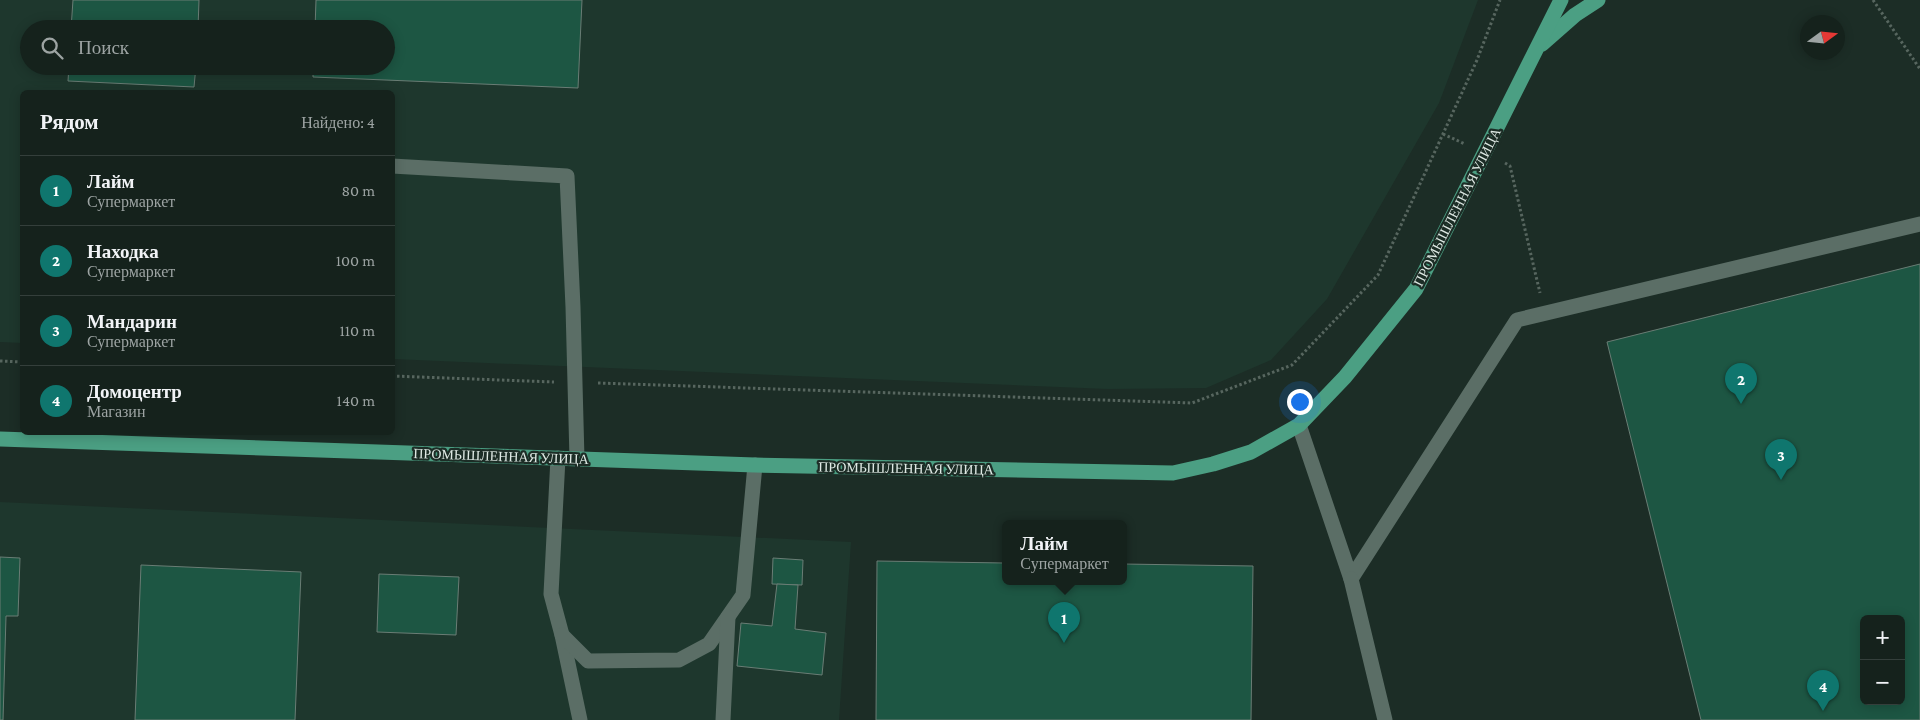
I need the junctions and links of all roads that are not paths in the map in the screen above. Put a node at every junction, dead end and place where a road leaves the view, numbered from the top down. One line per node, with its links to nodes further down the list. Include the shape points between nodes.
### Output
1 (1561, 0): 3 (main road, ПРОМЫШЛЕННАЯ УЛИЦА)
2 (1598, 0): 3 (main road, via 1575,15)
3 (1537, 49): 6 (main road, ПРОМЫШЛЕННАЯ УЛИЦА, via 1416,289 1345,377)
4 (395, 166): 9 (lane, via 567,176)
5 (1920, 224): 11 (lane, via 1517,320)
6 (1299, 425): 10 (main road, ПРОМЫШЛЕННАЯ УЛИЦА, via 1251,452 1173,473); 11 (lane)
7 (0, 439): 8 (main road, ПРОМЫШЛЕННАЯ УЛИЦА)
8 (558, 458): 9 (main road, ПРОМЫШЛЕННАЯ УЛИЦА); 13 (lane, via 551,594)
9 (577, 459): 10 (main road, ПРОМЫШЛЕННАЯ УЛИЦА)
10 (755, 465): 12 (lane, via 742,595)
11 (1351, 579): 16 (lane)
12 (728, 616): 13 (lane, via 708,644 679,660 588,661); 15 (lane)
13 (562, 636): 14 (lane)
14 (580, 720)
15 (723, 720)
16 (1385, 720)

